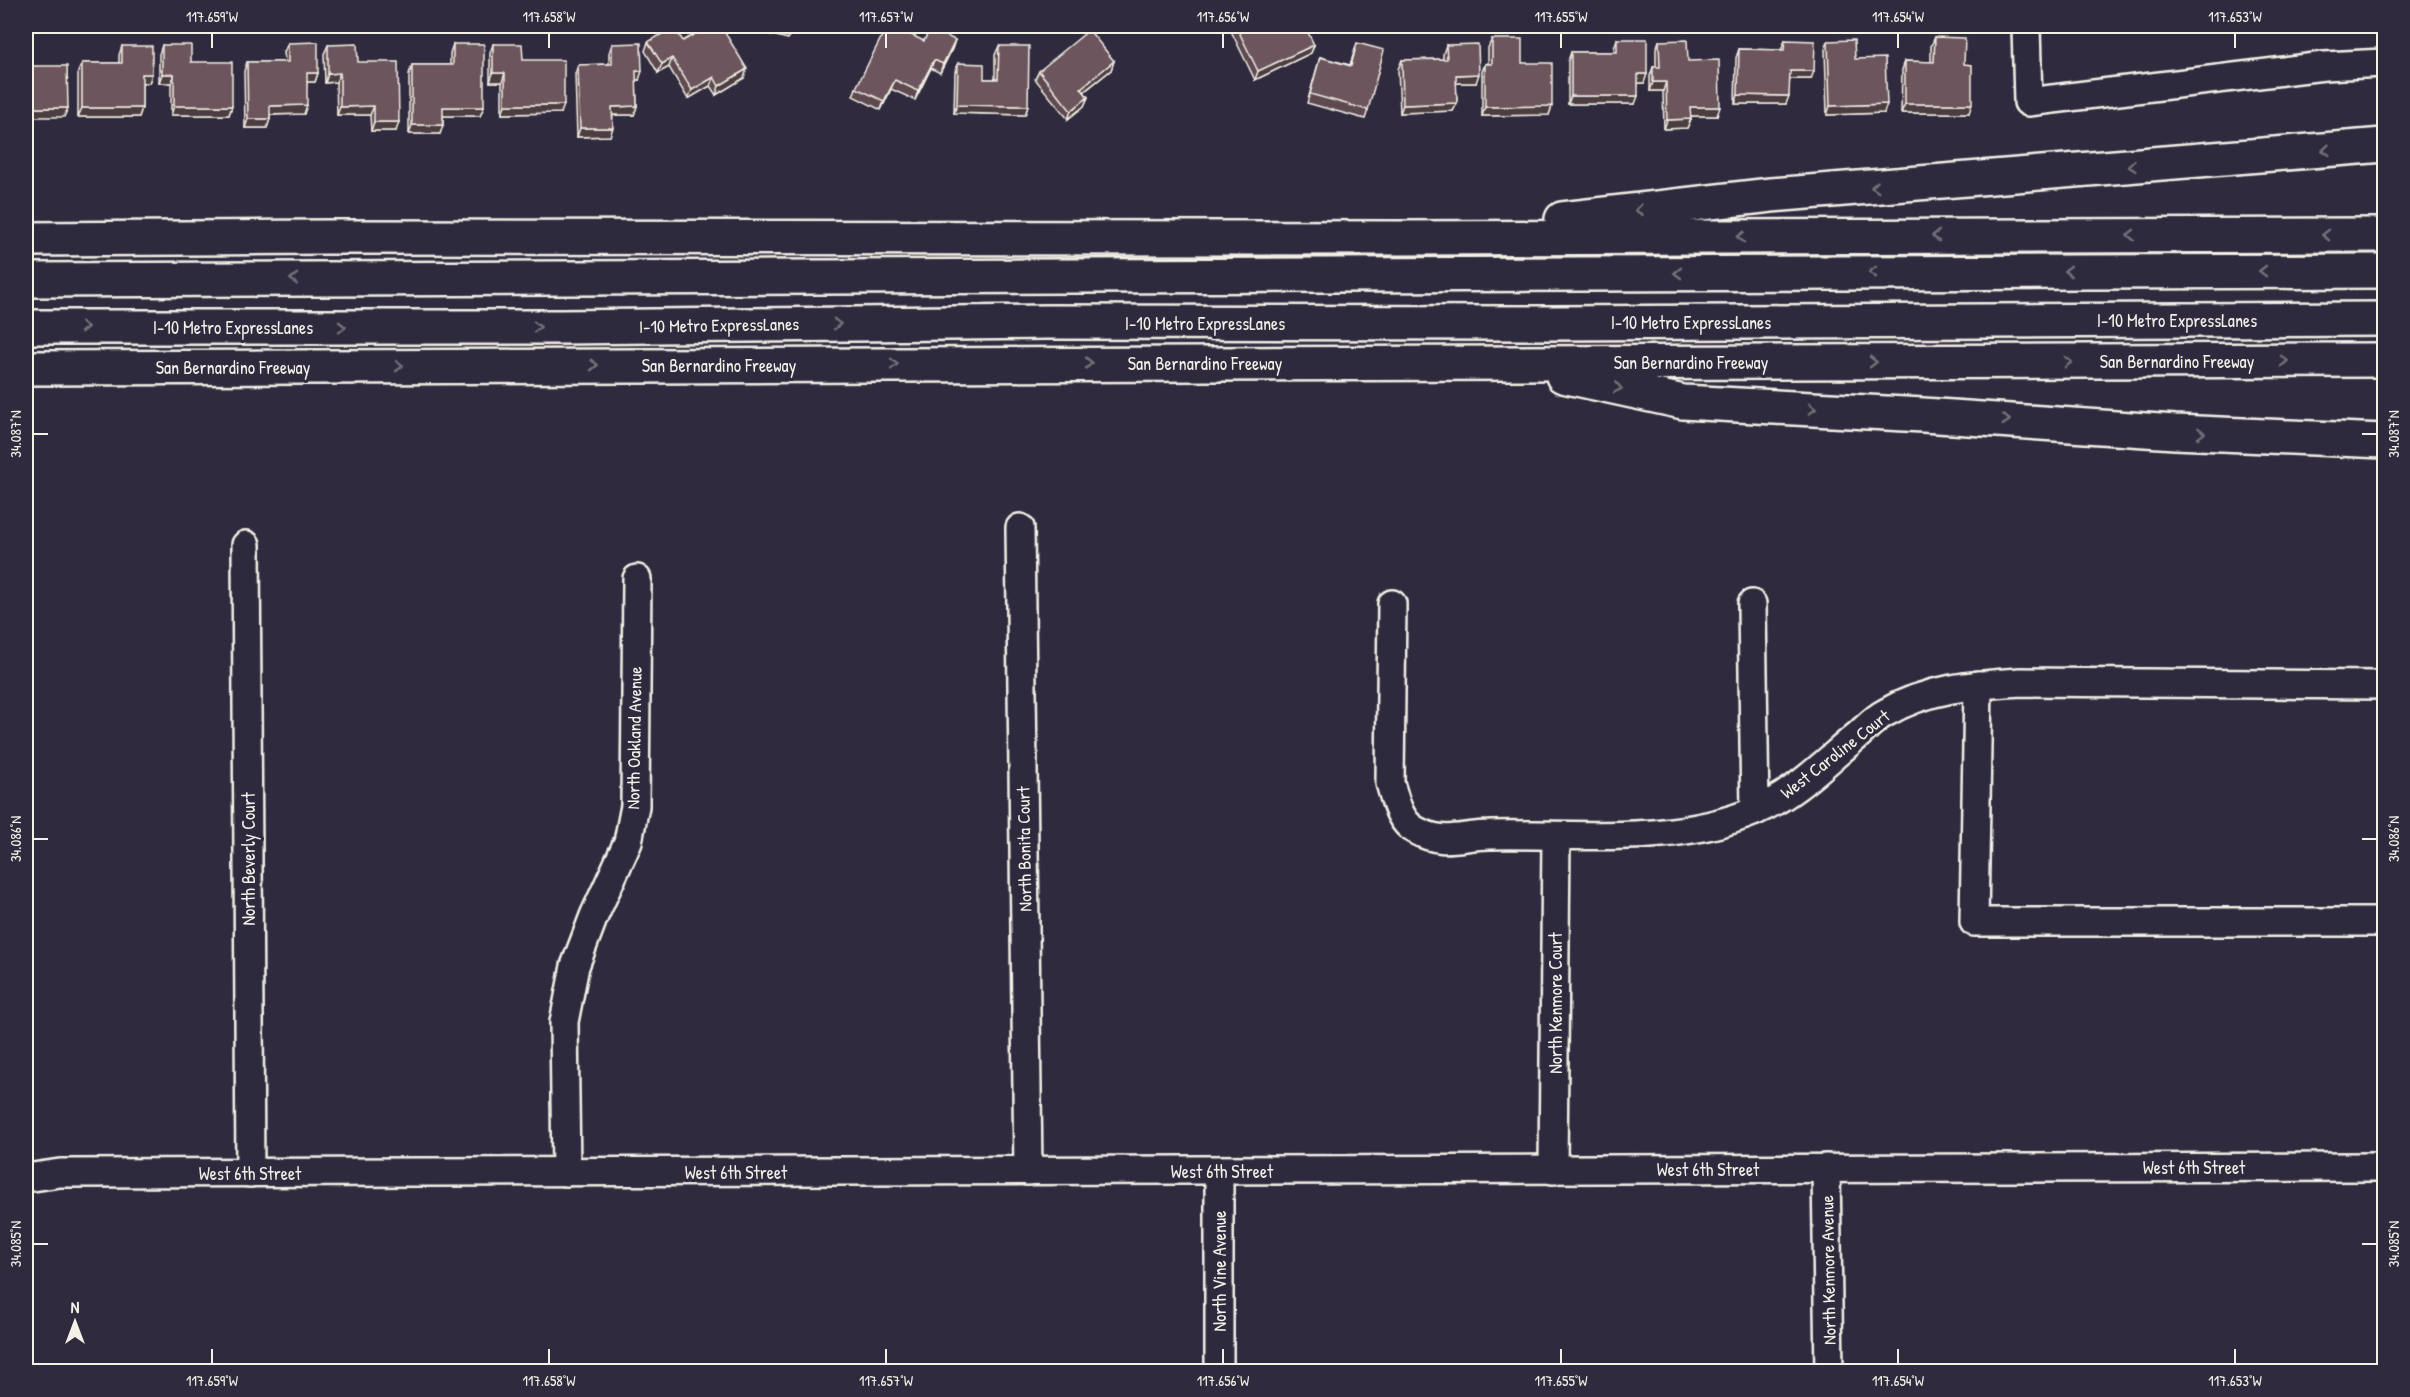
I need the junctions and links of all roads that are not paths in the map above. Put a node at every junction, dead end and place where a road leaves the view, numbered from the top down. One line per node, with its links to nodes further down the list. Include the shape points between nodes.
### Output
1 (2026, 26): 2 (street, via 2028,102 2324,66)
2 (2385, 63)
3 (2385, 145): 5 (highway, one-way to 5, via 1771,195)
4 (2385, 235): 5 (highway, one-way to 5)
5 (1399, 238): 6 (highway)
6 (26, 239)
7 (2385, 271): 8 (highway, one-way to 8)
8 (26, 280)
9 (2385, 319): 10 (highway, I-10 Metro ExpressLanes, one-way to 9)
10 (26, 327)
11 (2385, 360): 12 (highway, San Bernardino Freeway, one-way to 11)
12 (1500, 362): 13 (highway, San Bernardino Freeway, one-way to 12); 14 (highway, one-way to 14, via 1683,402)
13 (26, 368)
14 (2385, 441)
15 (1020, 528): 29 (street, North Bonita Court)
16 (246, 545): 33 (street, North Beverly Court)
17 (637, 579): 31 (street, North Oakland Avenue, via 635,806 628,842 574,966 564,1022)
18 (1392, 604): 23 (street, West Caroline Court, via 1390,783 1399,811 1413,829 1440,840 1488,835)
19 (1752, 604): 22 (street)
20 (1978, 685): 21 (street, West Caroline Court); 22 (street, West Caroline Court, via 1921,696 1884,713 1792,791); 24 (street, via 1974,922)
21 (2385, 685)
22 (1755, 811): 23 (street, West Caroline Court, via 1700,828 1648,834)
23 (1556, 836): 28 (street, North Kenmore Court)
24 (2385, 922)
25 (26, 1167): 32 (street, West 6th Street)
26 (2385, 1167): 27 (street, West 6th Street)
27 (1826, 1168): 28 (street, West 6th Street); 36 (street, North Kenmore Avenue)
28 (1553, 1170): 30 (street, West 6th Street)
29 (1028, 1171): 30 (street, West 6th Street); 31 (street, West 6th Street)
30 (1219, 1171): 35 (street, North Vine Avenue)
31 (566, 1172): 33 (street, West 6th Street)
32 (60, 1173): 33 (street, West 6th Street); 34 (street, West 6th Street)
33 (250, 1173)
34 (26, 1178)
35 (1219, 1371)
36 (1829, 1371)

